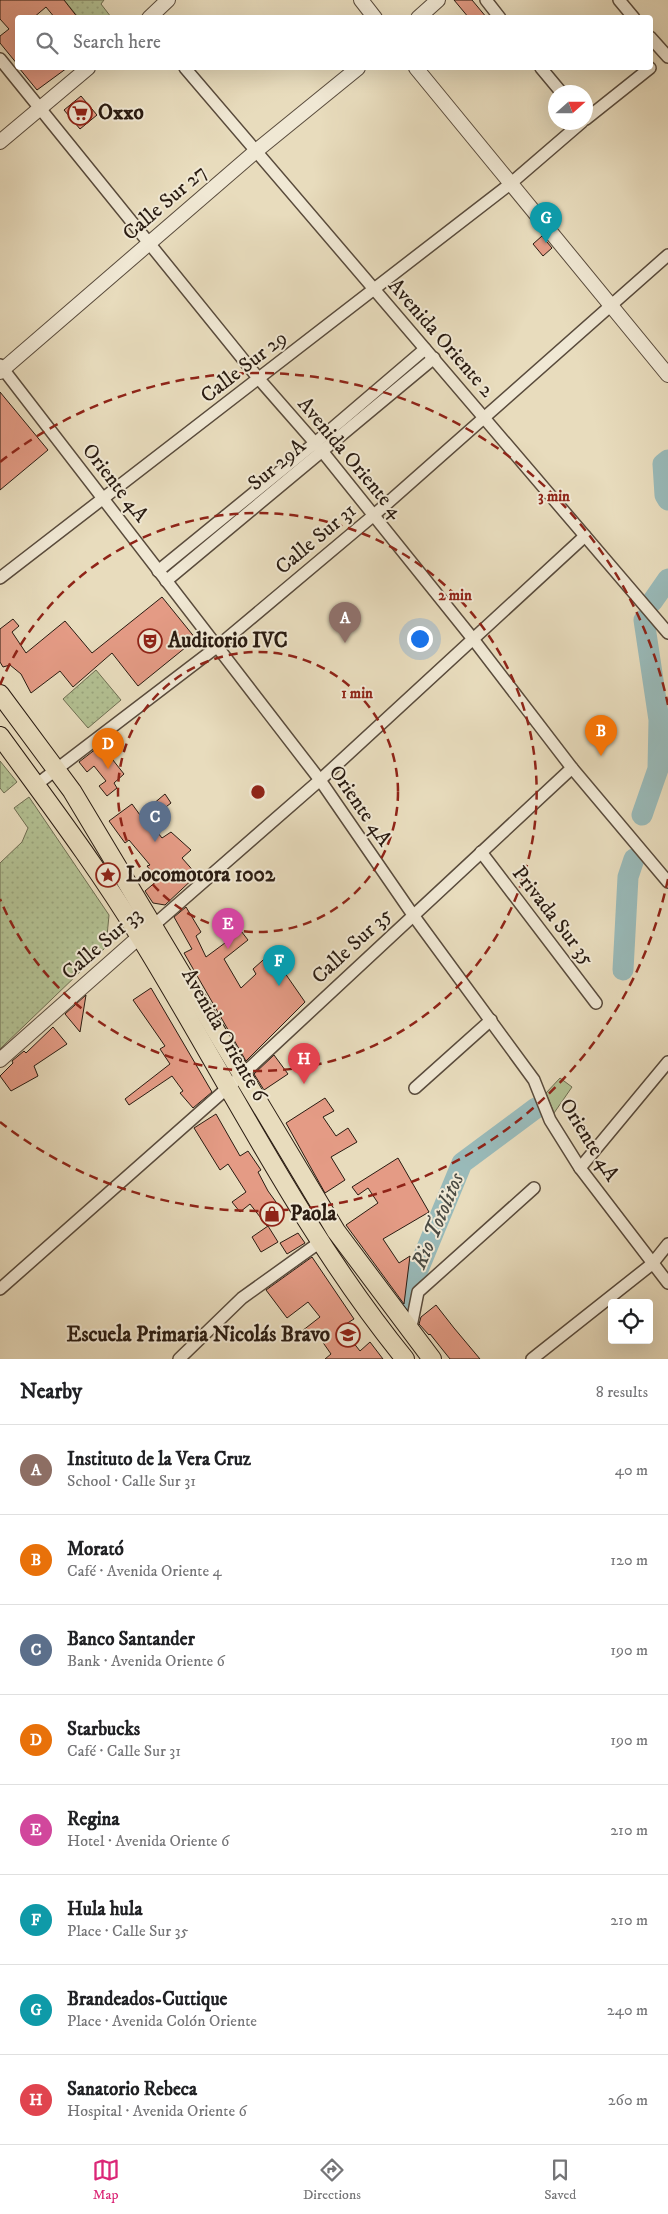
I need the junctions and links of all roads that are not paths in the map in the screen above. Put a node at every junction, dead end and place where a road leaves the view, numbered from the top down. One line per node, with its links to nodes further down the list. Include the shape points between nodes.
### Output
1 (168, 0): 6 (street)
2 (361, 0): 7 (street)
3 (438, 0): 8 (street)
4 (486, 0): 9 (street)
5 (618, 0): 10 (street)
6 (152, 15)
7 (373, 15)
8 (421, 15)
9 (498, 15)
10 (631, 15)
11 (653, 40): 12 (street)
12 (667, 55): 14 (street)
13 (0, 59): 22 (street, Avenida Oriente 4)
14 (653, 65)
15 (86, 70): 22 (street)
16 (188, 70): 26 (street, Avenida Oriente 2)
17 (356, 70): 26 (street, Calle Sur 27)
18 (418, 70): 27 (street)
19 (543, 70): 21 (street)
20 (646, 70): 23 (street)
21 (555, 85)
22 (39, 108): 25 (street); 28 (street, Avenida Oriente 4)
23 (593, 114)
24 (573, 130): 27 (street, Calle Sur 29)
25 (0, 142)
26 (256, 151): 28 (street, Calle Sur 27); 30 (street, Avenida Oriente 2)
27 (510, 184): 30 (street, Calle Sur 29); 31 (street)
28 (150, 242): 34 (street, Calle Sur 27); 36 (street, Avenida Oriente 4)
29 (668, 255): 31 (street, Calle Sur 31)
30 (374, 289): 32 (street, Avenida Oriente 2); 36 (street, Calle Sur 29)
31 (612, 306): 35 (street); 37 (street, Calle Sur 31)
32 (426, 349): 33 (street, Avenida Oriente 2); 38 (street, Sur 29A)
33 (434, 358): 37 (street, Avenida Oriente 2); 38 (street, Sur 29A)
34 (1, 369): 39 (street, Oriente 4A)
35 (668, 375)
36 (259, 379): 38 (street, Avenida Oriente 4); 39 (street, Calle Sur 29)
37 (484, 416): 40 (street, Calle Sur 31); 41 (street, Avenida Oriente 2)
38 (319, 447): 40 (street, Avenida Oriente 4); 42 (street, Sur 29A); 44 (street, Sur 29A)
39 (103, 499): 42 (street, Oriente 4A); 43 (street, Calle Sur 29)
40 (374, 515): 46 (street, Avenida Oriente 4); 47 (street, Calle Sur 31)
41 (585, 536): 45 (street, Avenida Oriente 2); 46 (street, Calle Sur 33)
42 (158, 570): 44 (street, Oriente 4A)
43 (0, 578)
44 (166, 581): 47 (street, Oriente 4A)
45 (668, 633)
46 (473, 639): 50 (street, Avenida Oriente 4); 52 (street, Calle Sur 33)
47 (218, 646): 51 (street, Calle Sur 31); 52 (street, Oriente 4A)
48 (0, 694): 51 (main road, Avenida Oriente 6)
49 (0, 736): 53 (main road, Avenida Oriente 6)
50 (572, 768): 54 (street, Calle Sur 35); 55 (street, Avenida Oriente 4)
51 (62, 775): 53 (main road, via 58,791); 57 (main road, Avenida Oriente 6)
52 (320, 780): 56 (street, Oriente 4A); 57 (street, Calle Sur 33)
53 (40, 790): 58 (main road, Avenida Oriente 6)
54 (480, 852): 56 (street, Calle Sur 35); 59 (street, Privada Sur 35)
55 (668, 882)
56 (413, 914): 60 (street, Oriente 4A); 63 (street, Calle Sur 35)
57 (154, 925): 58 (street, Calle Sur 33); 63 (main road, Avenida Oriente 6)
58 (140, 936): 61 (street, Calle Sur 33); 64 (main road, Avenida Oriente 6)
59 (596, 1003)
60 (491, 1020): 65 (street); 66 (street, Oriente 4A, via 534,1080 550,1120)
61 (0, 1060)
62 (668, 1062): 66 (street)
63 (242, 1075): 64 (street, Calle Sur 35); 68 (main road, Avenida Oriente 6)
64 (228, 1087): 69 (main road, Avenida Oriente 6); 73 (street, Calle Sur 35)
65 (415, 1088)
66 (580, 1168): 71 (street, Oriente 4A)
67 (534, 1188): 74 (street, via 418,1292)
68 (336, 1231): 69 (street, via 333,1244); 74 (main road, Avenida Oriente 6)
69 (320, 1242): 75 (street, via 242,1298); 76 (main road, Avenida Oriente 6)
70 (668, 1244): 71 (street)
71 (652, 1264): 72 (street, Oriente 4A); 78 (street)
72 (668, 1283)
73 (0, 1289)
74 (410, 1332): 77 (main road, Avenida Oriente 6)
75 (179, 1359)
76 (405, 1359)
77 (432, 1359)
78 (532, 1359)

